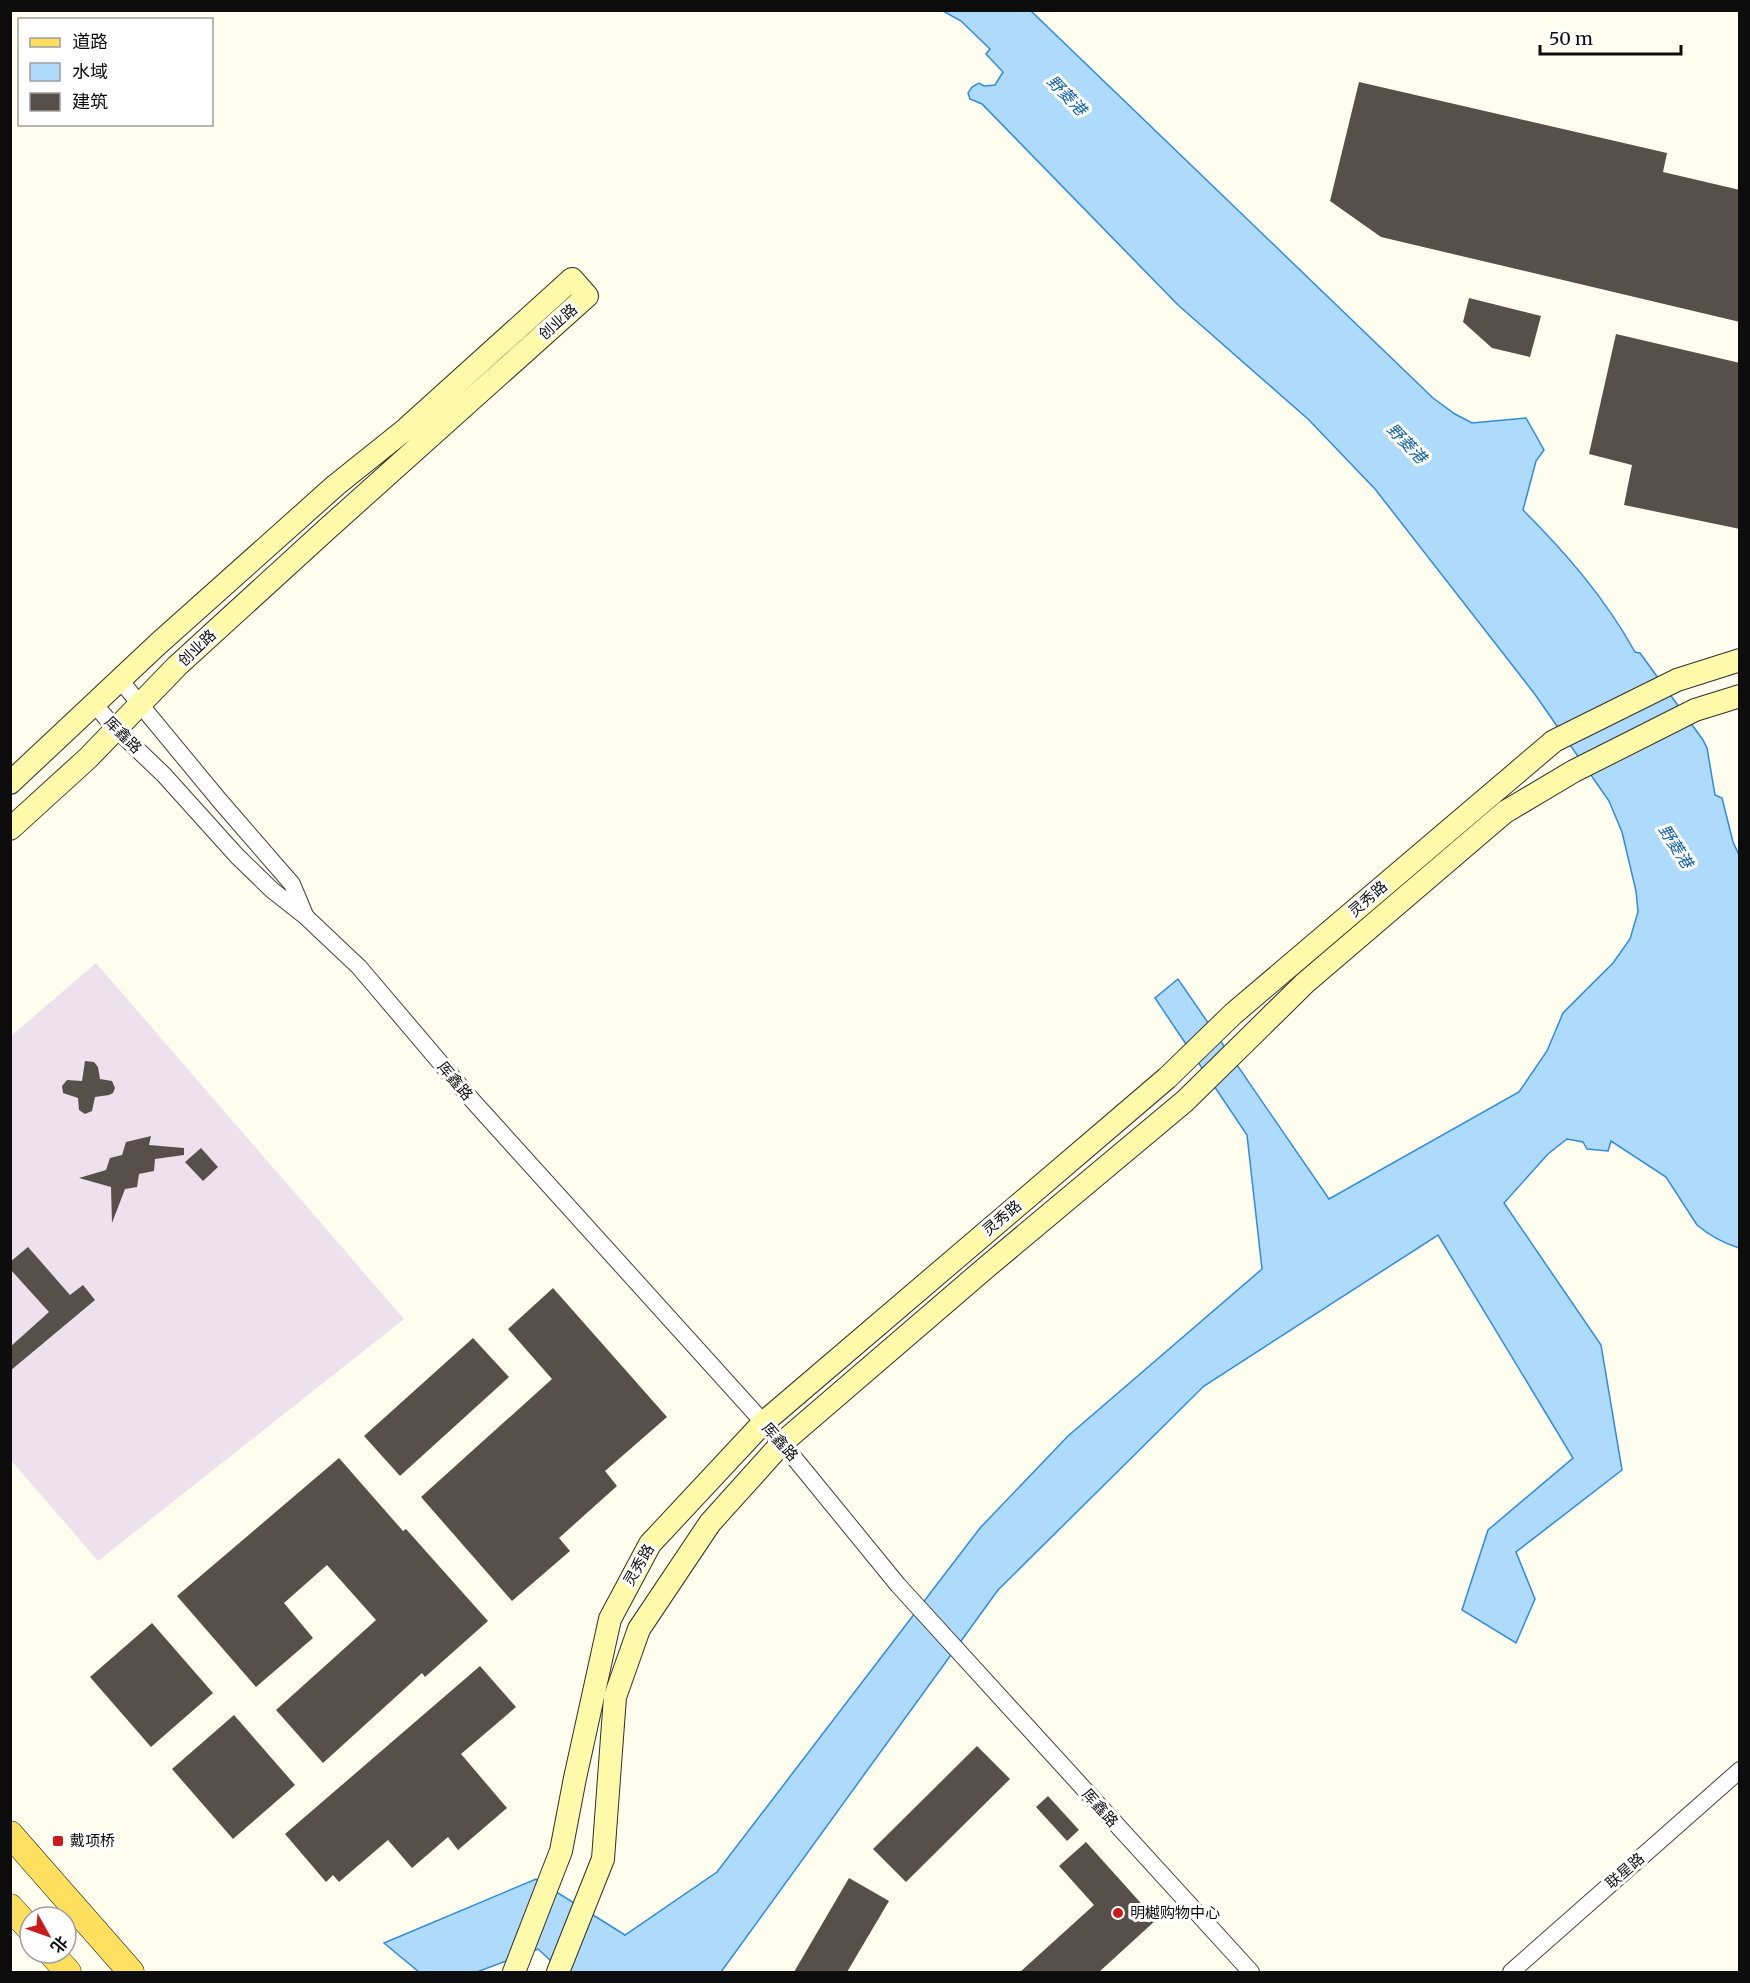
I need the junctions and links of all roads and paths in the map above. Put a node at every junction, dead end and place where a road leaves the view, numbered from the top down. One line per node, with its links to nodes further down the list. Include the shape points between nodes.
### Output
1 (1740, 660): 10 (street, 灵秀路, via 1677,680 1554,741)
2 (120, 680): 4 (street, 创业路); 5 (street, 厍鑫路); 5 (street, 创业路, via 572,279 587,296 309,545)
3 (1740, 696): 11 (street, 灵秀路, via 1695,710 1574,771 1505,812 1305,983 1185,1101)
4 (94, 704): 6 (street, 厍鑫路); 7 (street, 创业路)
5 (140, 704): 6 (street, 创业路); 9 (street, 厍鑫路, via 292,884)
6 (116, 729): 8 (street, 创业路); 9 (street, 厍鑫路, via 164,775 237,856)
7 (10, 783)
8 (10, 829)
9 (305, 916): 10 (street, 厍鑫路, via 359,967 472,1100)
10 (763, 1423): 11 (street, 厍鑫路); 15 (street, 灵秀路, via 650,1544 610,1619 561,1851)
11 (782, 1443): 16 (street, 灵秀路, via 710,1523 639,1629 615,1697 603,1859); 17 (street, 厍鑫路, via 898,1585)
12 (1740, 1770): 18 (street, 联星路)
13 (10, 1834): 14 (main road)
14 (131, 1972)
15 (514, 1972)
16 (558, 1972)
17 (1251, 1972)
18 (1511, 1972)

